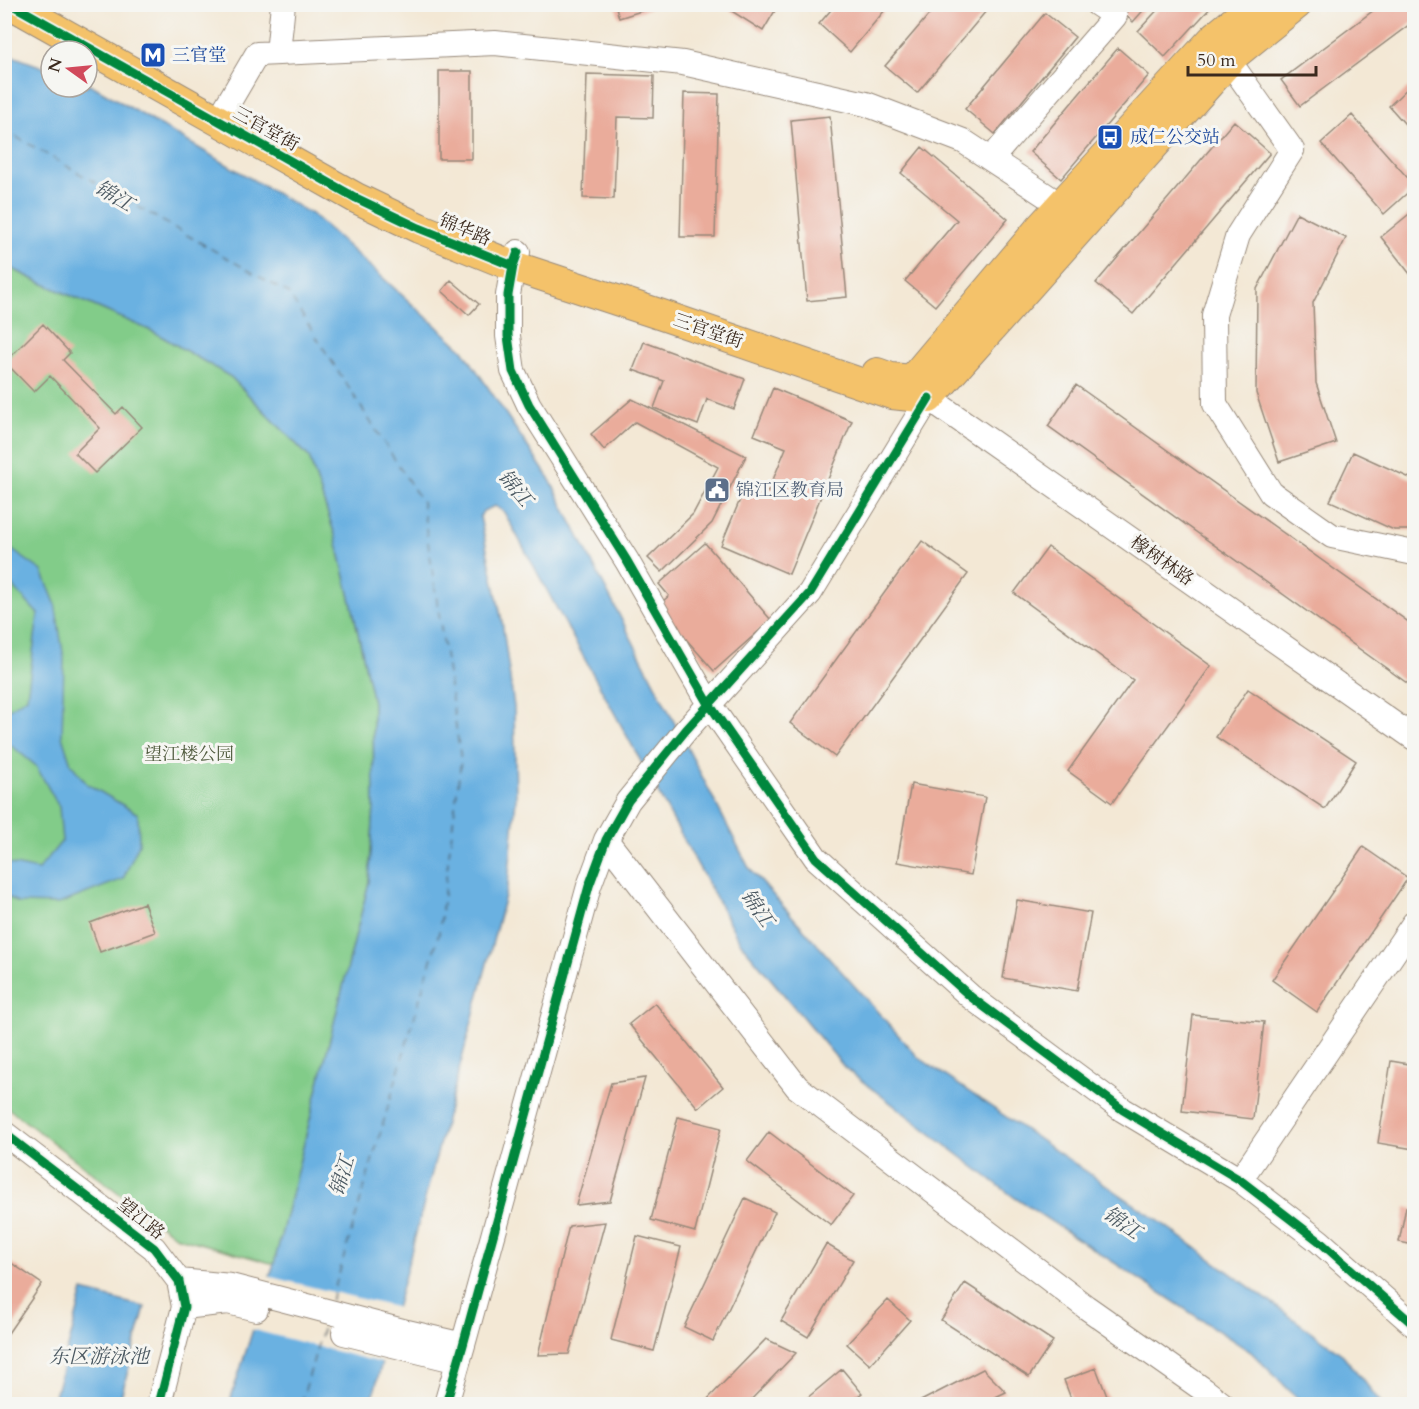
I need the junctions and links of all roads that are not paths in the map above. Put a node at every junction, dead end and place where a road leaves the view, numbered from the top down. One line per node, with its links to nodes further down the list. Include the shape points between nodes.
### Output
1 (11, 4): 12 (main road, 三官堂街, via 356,198 419,228)
2 (50, 4): 9 (main road, 锦华路)
3 (283, 4): 7 (street)
4 (1097, 4): 10 (street, via 1115,16)
5 (1255, 4): 11 (main road, via 1215,37)
6 (1298, 4): 8 (main road)
7 (278, 53): 9 (street, via 257,54); 10 (street, via 495,43 683,63 866,104 963,141)
8 (1229, 62): 13 (main road); 14 (street, via 1292,150 1238,235 1214,315 1215,404 1271,493 1332,536)
9 (226, 106): 12 (main road, 锦华路)
10 (991, 159): 11 (street)
11 (1062, 206): 13 (main road, via 1041,227)
12 (516, 259): 13 (main road, 锦华路); 15 (street, via 508,295 513,371)
13 (920, 389): 15 (street, via 810,593); 16 (street, 橡树林路)
14 (1414, 553)
15 (709, 704): 17 (street, via 628,801); 20 (street, via 816,858 971,997 1123,1110)
16 (1414, 738)
17 (606, 840): 25 (street, via 589,886); 26 (street, via 796,1087)
18 (1414, 923): 20 (street)
19 (4, 1133): 21 (street, 望江路, via 154,1248)
20 (1240, 1180): 24 (street, via 1319,1241)
21 (179, 1281): 22 (street); 23 (street, 望江路)
22 (229, 1294): 23 (street); 25 (street)
23 (184, 1307): 27 (street, 望江路)
24 (1414, 1325)
25 (461, 1353): 28 (street)
26 (1208, 1400)
27 (159, 1404)
28 (446, 1404)

